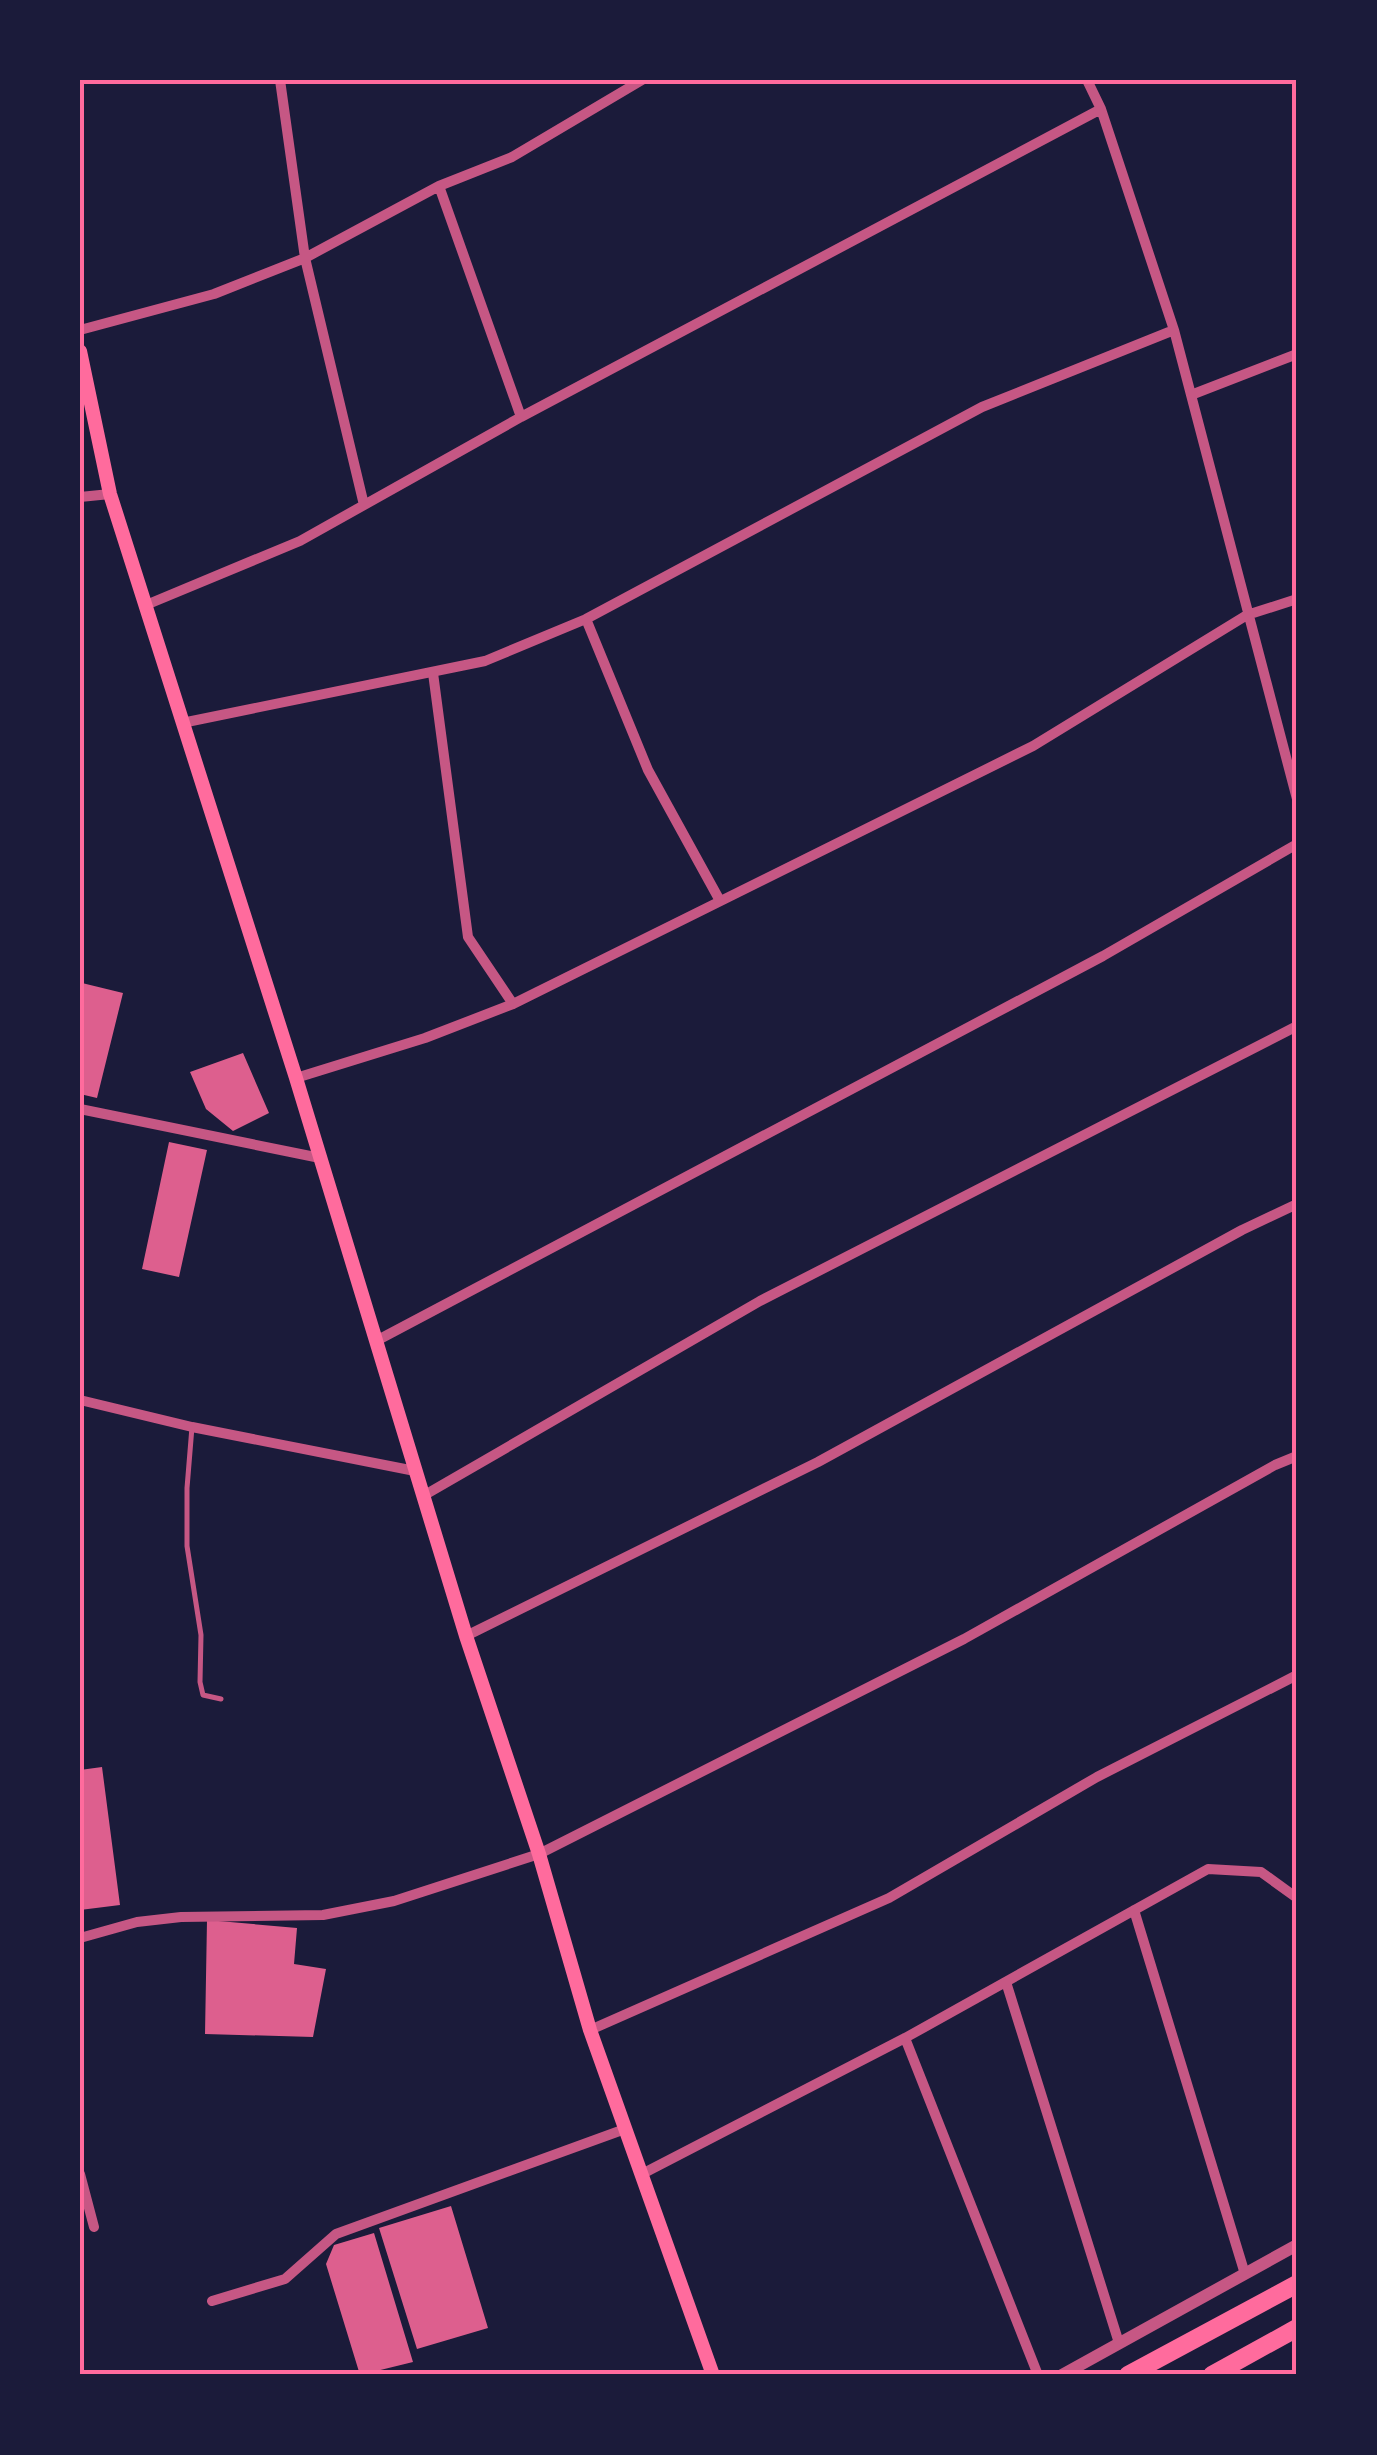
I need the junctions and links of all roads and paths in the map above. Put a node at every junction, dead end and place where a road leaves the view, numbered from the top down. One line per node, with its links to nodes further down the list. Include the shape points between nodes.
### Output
1 (280, 80): 6 (street)
2 (642, 80): 5 (street, via 512,157)
3 (1087, 80): 4 (street)
4 (1101, 110): 8 (street); 12 (street)
5 (439, 186): 6 (street); 12 (street)
6 (305, 258): 7 (street, via 214,294); 15 (street)
7 (80, 330)
8 (1174, 330): 11 (street); 19 (street, via 982,407)
9 (80, 351): 13 (main road)
10 (1297, 354): 11 (street)
11 (1191, 395): 18 (street)
12 (521, 417): 15 (street)
13 (110, 494): 14 (street); 17 (main road)
14 (80, 497)
15 (364, 505): 17 (street, via 300,540)
16 (1297, 599): 18 (street)
17 (146, 605): 21 (main road)
18 (1247, 615): 22 (street); 24 (street, via 1033,746)
19 (586, 619): 20 (street, via 485,662); 24 (street, via 648,770)
20 (433, 674): 21 (street); 25 (street, via 468,936)
21 (182, 723): 27 (main road)
22 (1297, 800)
23 (1297, 844): 31 (street, via 1103,956)
24 (719, 899): 25 (street)
25 (514, 1004): 27 (street)
26 (1297, 1026): 36 (street, via 760,1302)
27 (296, 1078): 29 (main road)
28 (80, 1108): 29 (street)
29 (320, 1158): 31 (main road)
30 (1297, 1204): 37 (street, via 818,1462)
31 (376, 1341): 35 (main road)
32 (80, 1400): 33 (street)
33 (192, 1427): 35 (street); 39 (lane, via 187,1546 201,1635 200,1682 203,1695)
34 (1297, 1456): 40 (street, via 964,1640)
35 (415, 1471): 36 (main road)
36 (423, 1496): 37 (main road)
37 (466, 1636): 40 (main road)
38 (1297, 1675): 45 (street, via 1097,1777 889,1898)
39 (221, 1699)
40 (539, 1854): 43 (street, via 394,1901 340,1911 137,1922); 45 (main road)
41 (1297, 1898): 42 (street, via 1261,1872 1208,1869)
42 (1134, 1910): 44 (street); 52 (street)
43 (80, 1938)
44 (1006, 1982): 46 (street); 56 (street)
45 (590, 2030): 47 (main road)
46 (905, 2038): 49 (street); 58 (street)
47 (625, 2130): 49 (main road); 54 (street, via 336,2234 285,2280)
48 (80, 2174): 50 (street)
49 (642, 2174): 57 (main road)
50 (94, 2226)
51 (1297, 2245): 52 (street)
52 (1244, 2274): 56 (street)
53 (1297, 2284): 60 (highway)
54 (212, 2301)
55 (1297, 2328): 61 (highway)
56 (1119, 2344): 59 (street)
57 (713, 2375)
58 (1038, 2375)
59 (1062, 2375)
60 (1128, 2375)
61 (1212, 2375)

